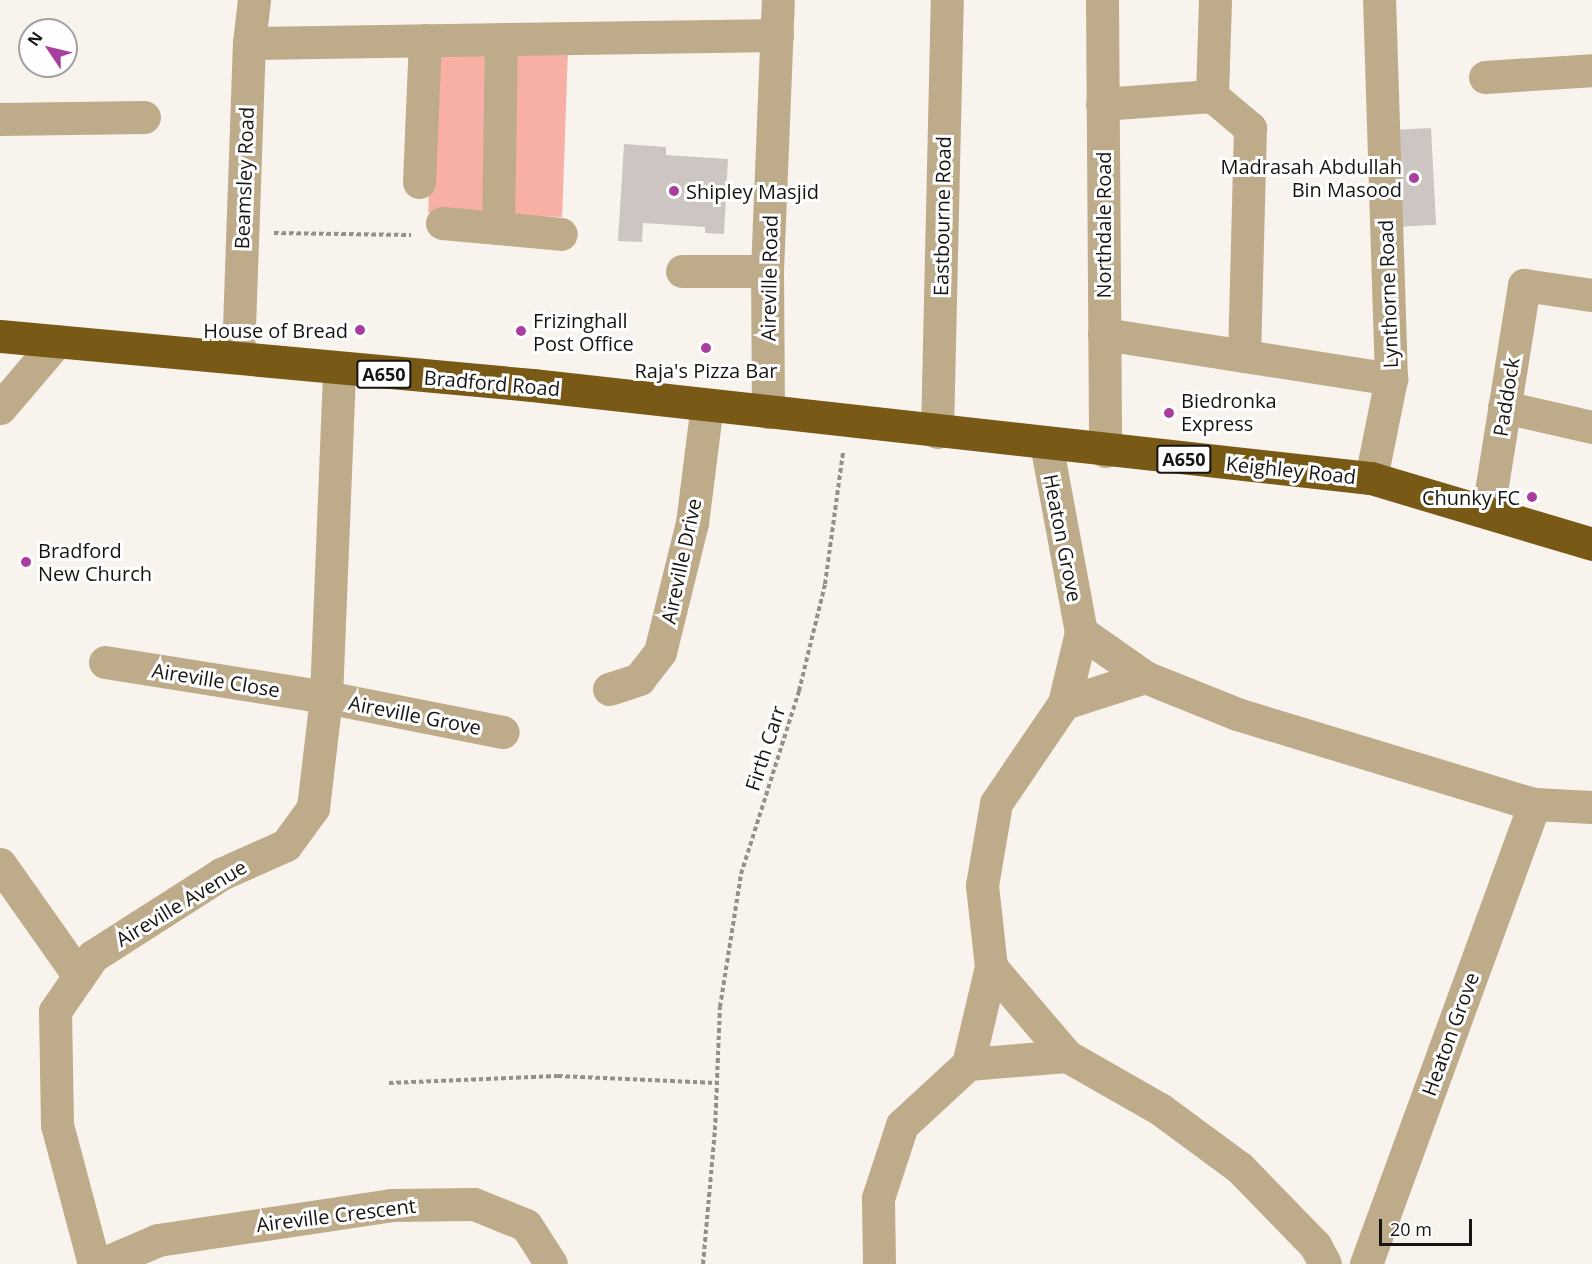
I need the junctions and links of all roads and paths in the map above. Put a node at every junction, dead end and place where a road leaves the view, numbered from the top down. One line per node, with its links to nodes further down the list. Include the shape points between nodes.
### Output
1 (254, 0): 10 (street, Beamsley Road)
2 (778, 0): 7 (street, Aireville Road)
3 (947, 0): 39 (street, Eastbourne Road)
4 (1102, 0): 14 (street, Northdale Road)
5 (1215, 0): 13 (street)
6 (1379, 0): 32 (street, Lynthorne Road)
7 (777, 36): 8 (street); 24 (street, Aireville Road)
8 (501, 39): 9 (street); 19 (street)
9 (425, 40): 10 (street); 17 (street)
10 (249, 43): 20 (street, Beamsley Road)
11 (1592, 70): 12 (street)
12 (1485, 77)
13 (1212, 96): 14 (street); 30 (street, via 1250,128)
14 (1102, 104): 26 (street, Northdale Road)
15 (144, 117): 16 (street)
16 (0, 119)
17 (419, 182)
18 (442, 223): 19 (street)
19 (498, 228): 21 (street)
20 (242, 233): 22 (path); 29 (street, Beamsley Road)
21 (561, 234)
22 (411, 235)
23 (682, 271): 24 (street)
24 (767, 271): 36 (street, Aireville Road)
25 (1592, 295): 34 (street, Paddock, via 1524,285)
26 (1104, 334): 30 (street); 41 (street, Northdale Road)
27 (0, 336): 28 (highway, Bradford Road / A650)
28 (57, 341): 29 (highway, Bradford Road / A650); 35 (street)
29 (238, 356): 31 (highway, Bradford Road / A650)
30 (1244, 356): 32 (street)
31 (339, 368): 33 (highway, Bradford Road / A650); 49 (street, Aireville Avenue)
32 (1390, 368): 42 (street, Lynthorne Road)
33 (707, 405): 36 (highway, Bradford Road / A650); 48 (street, Aireville Drive, via 692,523 660,652 639,679)
34 (1504, 407): 38 (street); 43 (street, Paddock)
35 (0, 408)
36 (768, 412): 37 (highway, Keighley Road / A650)
37 (847, 421): 39 (highway, Keighley Road / A650); 60 (path, Firth Carr, via 825,584 799,691 741,874 720,1007)
38 (1592, 427)
39 (937, 432): 40 (highway, Keighley Road / A650)
40 (1046, 444): 41 (highway, Keighley Road / A650); 45 (street, Heaton Grove)
41 (1105, 451): 42 (highway, Keighley Road / A650)
42 (1371, 478): 43 (highway, Keighley Road / A650)
43 (1488, 510): 44 (highway, Keighley Road / A650)
44 (1592, 544)
45 (1081, 632): 47 (street); 50 (street, Heaton Grove)
46 (105, 662): 49 (street, Aireville Close)
47 (1145, 677): 50 (street); 52 (street, via 1237,714)
48 (609, 689)
49 (326, 697): 51 (street, Aireville Grove); 56 (street, Aireville Avenue, via 313,808 286,845 221,874 162,911 93,956)
50 (1064, 703): 55 (street, Heaton Grove, via 996,803 982,885)
51 (503, 732)
52 (1534, 804): 53 (street); 67 (street, Heaton Grove)
53 (1592, 807)
54 (0, 864): 56 (street)
55 (991, 967): 57 (street); 58 (street, Heaton Grove)
56 (79, 976): 61 (street, Aireville Avenue, via 55,1011 57,1125)
57 (1067, 1056): 58 (street); 66 (street, via 1160,1109 1240,1168 1315,1245)
58 (968, 1064): 65 (street, via 902,1125 878,1198)
59 (389, 1083): 60 (path, via 558,1076)
60 (717, 1083): 64 (path, Firth Carr)
61 (93, 1264)
62 (102, 1264): 63 (street, Aireville Crescent, via 170,1238 391,1205 474,1204 526,1225)
63 (551, 1264)
64 (703, 1264)
65 (879, 1264)
66 (1324, 1264)
67 (1366, 1264)

